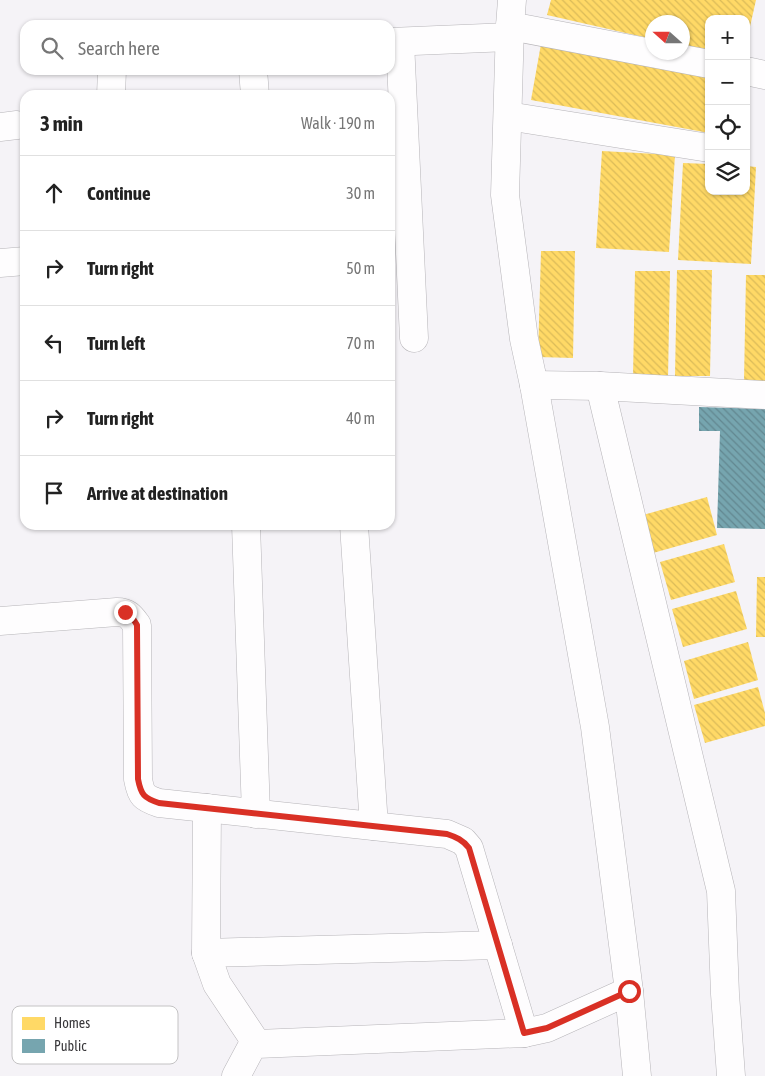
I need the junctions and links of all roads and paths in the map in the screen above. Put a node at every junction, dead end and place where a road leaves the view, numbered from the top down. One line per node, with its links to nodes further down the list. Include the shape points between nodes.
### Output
1 (510, 21): 2 (street); 3 (street); 10 (street)
2 (395, 42): 14 (street)
3 (705, 63)
4 (750, 72): 7 (street)
5 (112, 75): 8 (street)
6 (253, 75): 9 (street)
7 (765, 75)
8 (111, 90)
9 (254, 90)
10 (508, 116): 11 (street); 15 (street, via 505,195 524,338)
11 (705, 147)
12 (20, 261): 13 (street)
13 (0, 263)
14 (414, 338)
15 (534, 385): 16 (street); 26 (street, via 595,727)
16 (600, 386): 17 (street); 31 (street, via 721,891)
17 (765, 395)
18 (246, 530): 22 (street)
19 (354, 530): 23 (street)
20 (0, 621): 21 (street, via 117,612 125,612 132,617 137,625 140,790 146,799 159,803)
21 (207, 808): 22 (street); 25 (street)
22 (256, 814): 23 (street)
23 (374, 826): 24 (street, via 447,834 464,841 469,848)
24 (498, 945): 25 (street); 27 (street)
25 (206, 954): 28 (street, via 217,984)
26 (629, 991): 27 (street, via 547,1028); 30 (street)
27 (524, 1033): 28 (street)
28 (257, 1044): 29 (street, via 251,1048)
29 (236, 1076)
30 (637, 1076)
31 (731, 1076)

